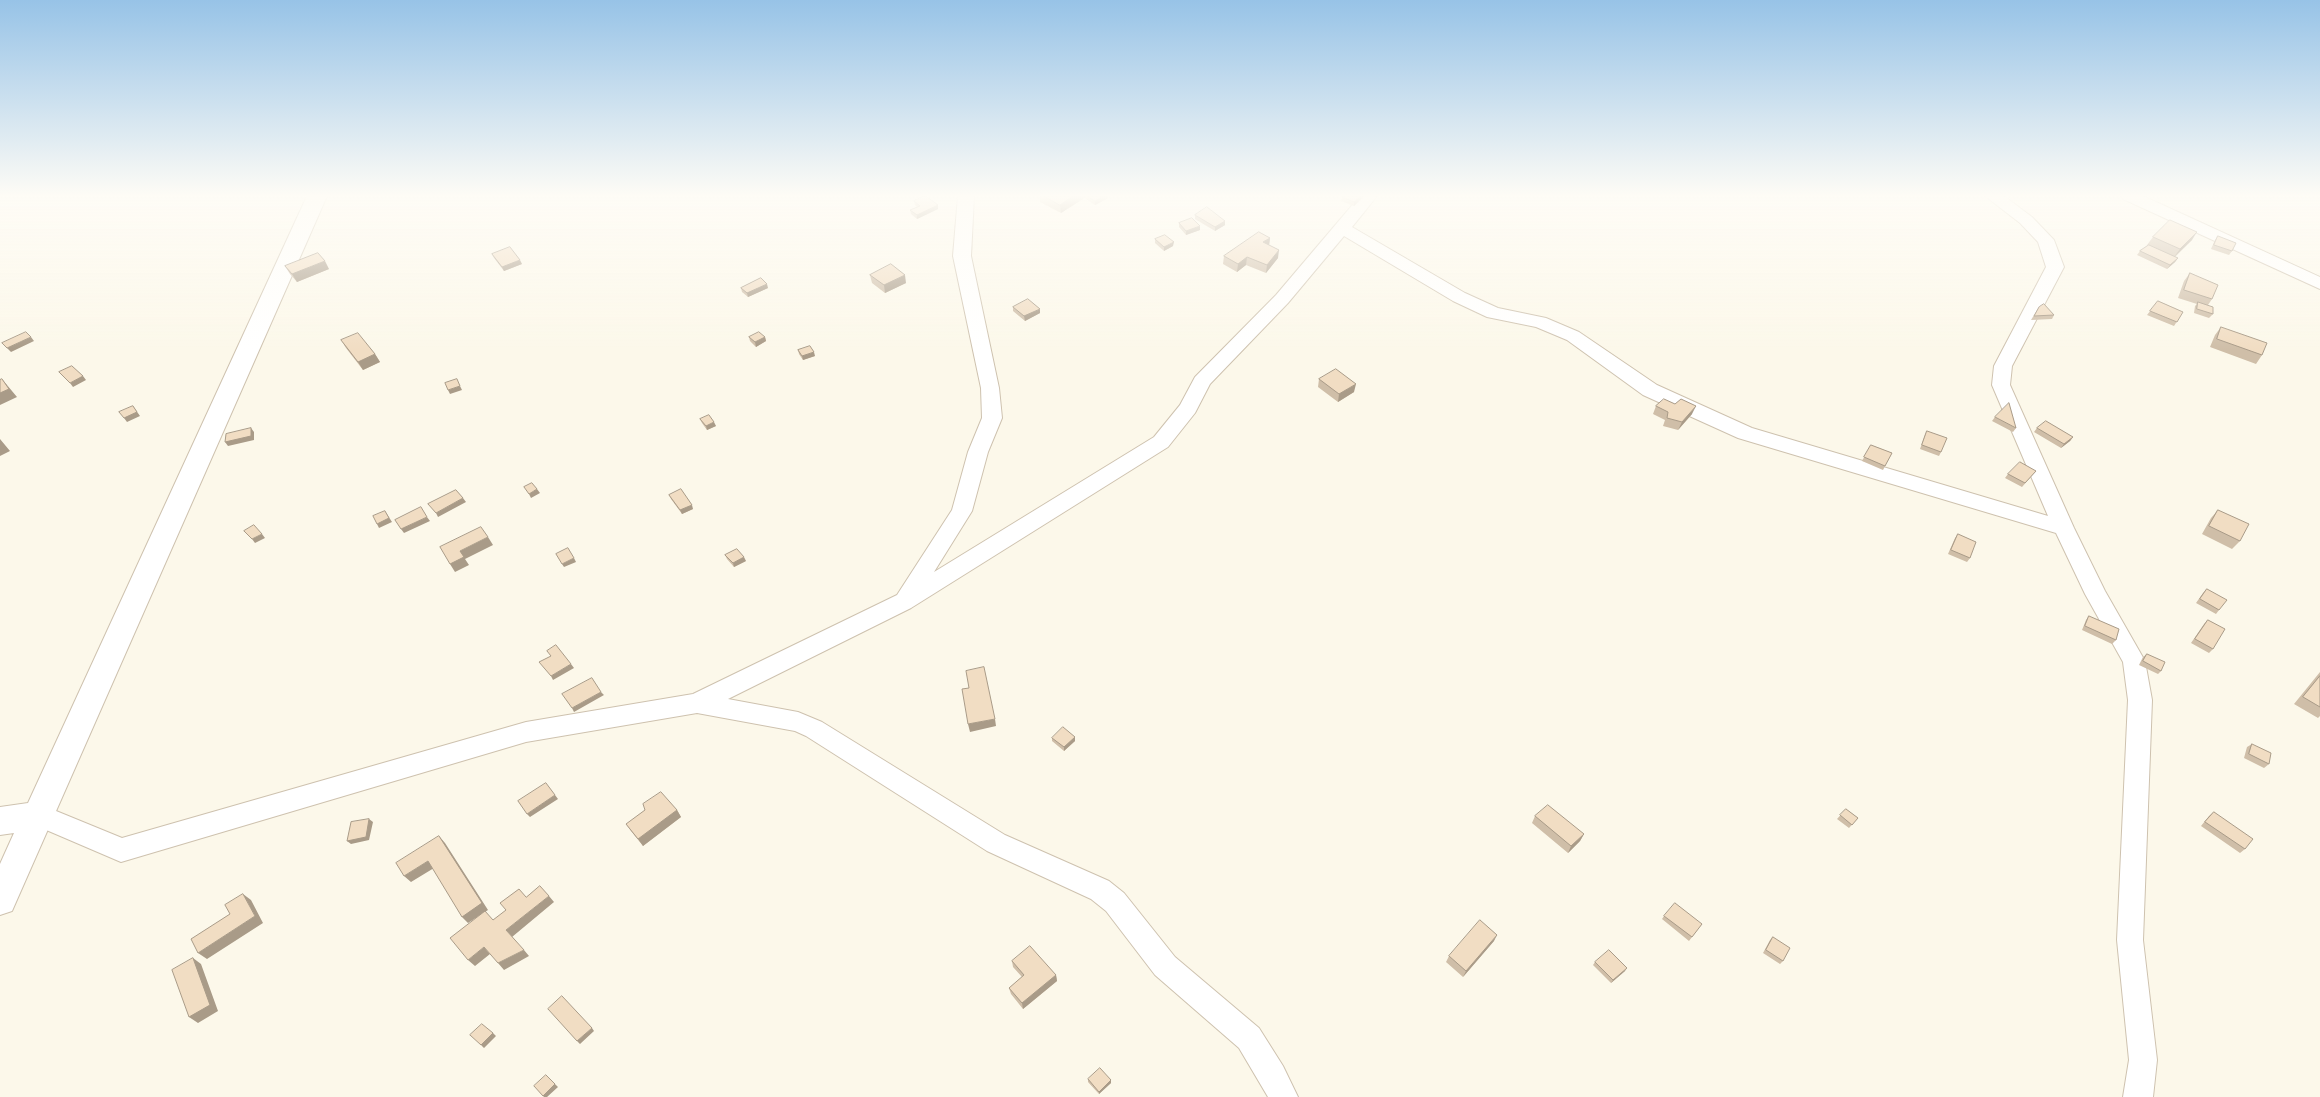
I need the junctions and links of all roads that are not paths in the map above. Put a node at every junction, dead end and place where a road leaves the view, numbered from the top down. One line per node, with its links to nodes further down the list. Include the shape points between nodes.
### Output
1 (294, 247): 11 (street)
2 (963, 247): 9 (street, via 990,388 992,418 978,452 962,511)
3 (1326, 247): 9 (street, via 1282,299 1202,381 1188,408 1161,442)
4 (1375, 247): 8 (street, via 1459,297 1493,313 1540,322 1573,336 1650,390 1745,432)
5 (2048, 247): 8 (street, via 2055,267 2003,366 2001,385)
6 (2240, 247): 7 (street)
7 (2320, 284)
8 (2064, 528): 15 (street, via 2134,661 2140,700 2130,940 2143,1060)
9 (903, 602): 10 (street)
10 (697, 703): 11 (street, via 526,732 121,850); 14 (street, via 798,722 814,729 996,843 1100,890 1115,902 1165,966 1249,1038)
11 (39, 816): 12 (street); 13 (street)
12 (0, 821)
13 (0, 900)
14 (1283, 1097)
15 (2138, 1097)

